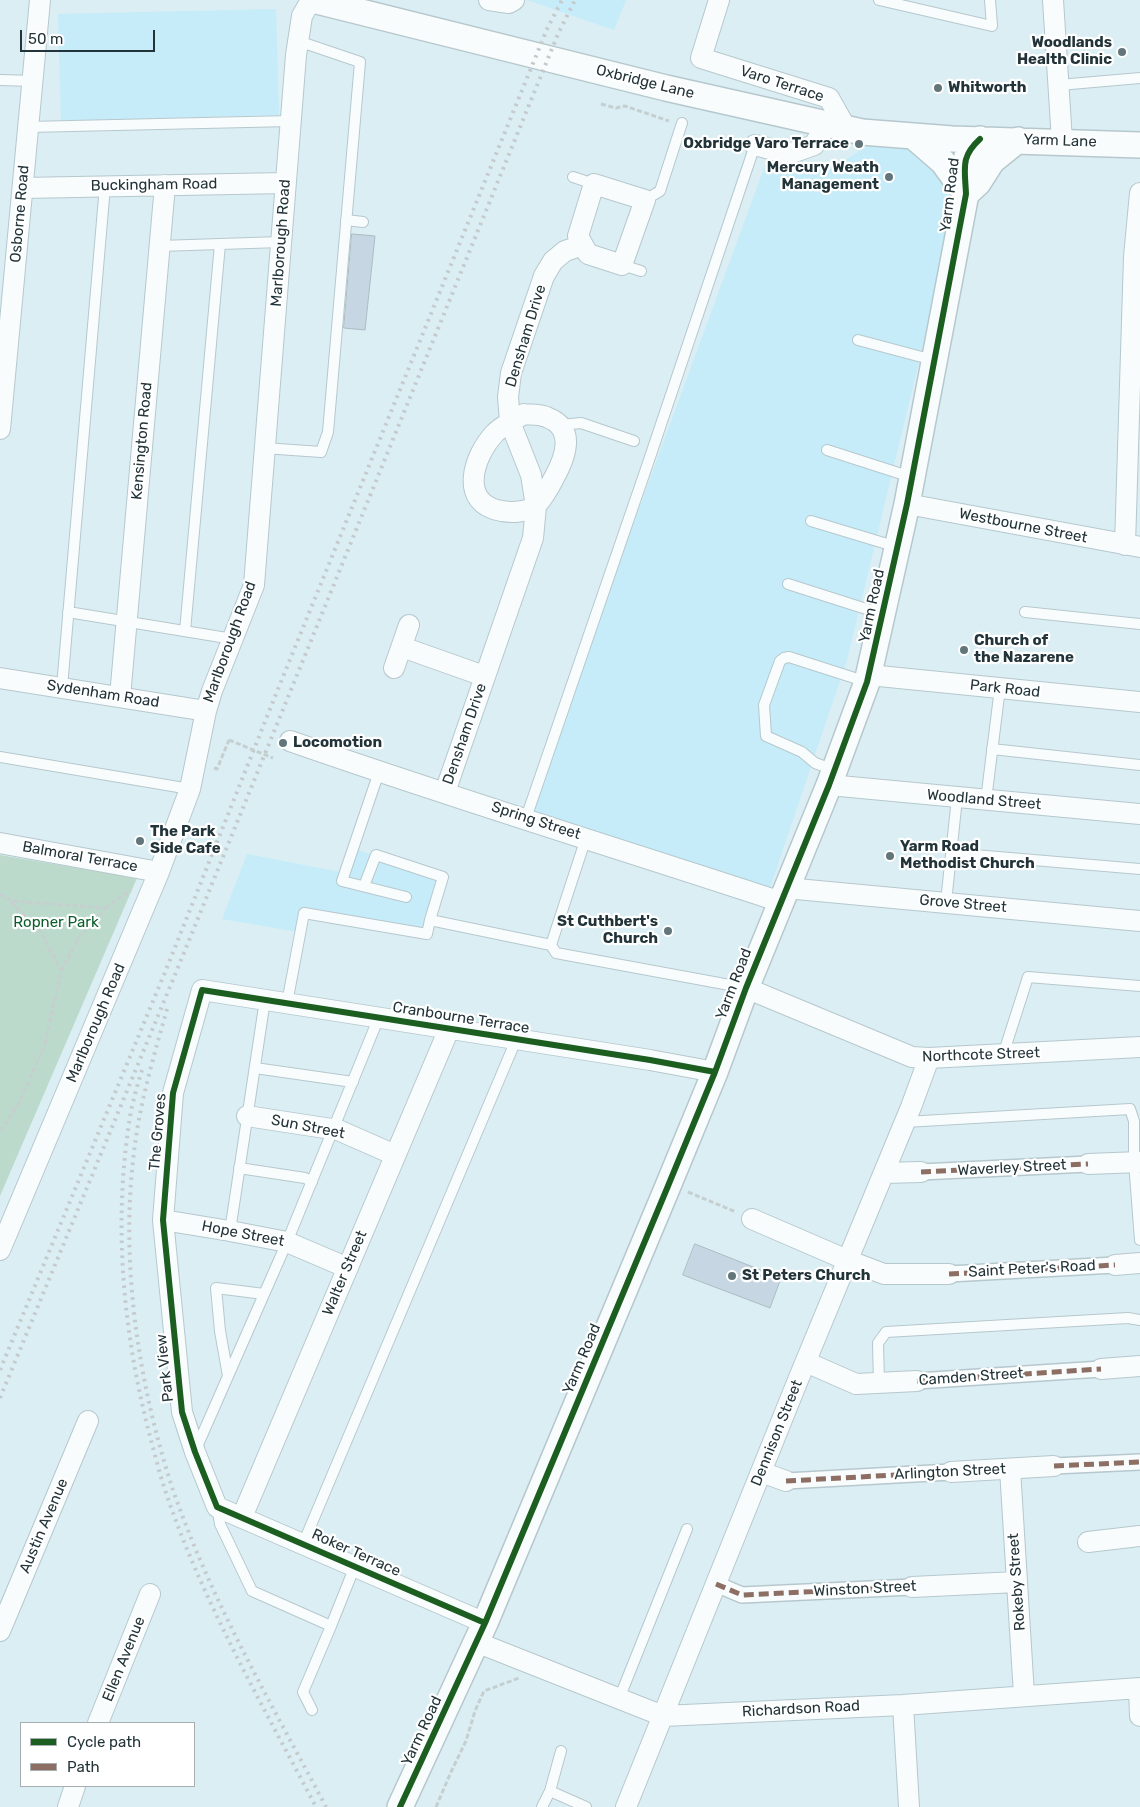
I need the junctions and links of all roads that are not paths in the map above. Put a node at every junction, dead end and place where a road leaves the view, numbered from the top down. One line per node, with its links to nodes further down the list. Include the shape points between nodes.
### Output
1 (40, 0): 12 (street, Osborne Road)
2 (312, 0): 9 (street, Marlborough Road, via 302,16); 17 (street, Oxbridge Lane)
3 (489, 0): 8 (street)
4 (719, 0): 17 (street, Varo Terrace, via 701,58 829,98)
5 (879, 0): 6 (lane, via 992,26)
6 (990, 0)
7 (1053, 0): 13 (street)
8 (511, 2)
9 (298, 41): 14 (street, Marlborough Road); 33 (lane, via 360,62)
10 (1140, 78): 13 (lane)
11 (0, 80): 12 (lane)
12 (32, 81): 16 (street, Osborne Road)
13 (1059, 85): 21 (street)
14 (291, 121): 16 (lane); 25 (street, Marlborough Road)
15 (678, 123): 32 (lane, via 660,191)
16 (28, 127): 29 (street, Osborne Road)
17 (836, 127): 18 (street, Oxbridge Lane); 23 (street, via 814,145 789,154)
18 (913, 136): 19 (street, Oxbridge Lane); 31 (street, via 943,162)
19 (980, 140): 20 (street, Yarm Lane); 31 (street, Yarm Road, via 970,149 964,164)
20 (1018, 140): 21 (street, Yarm Lane); 31 (street, Yarm Road, via 992,161 978,183)
21 (1062, 141): 22 (street, Yarm Lane)
22 (1140, 144)
23 (755, 145): 84 (lane)
24 (573, 177): 26 (lane)
25 (285, 183): 27 (street, Buckingham Road); 35 (street, Marlborough Road)
26 (594, 184): 32 (street); 37 (street, via 578,236)
27 (165, 185): 28 (street, Buckingham Road); 38 (street, Kensington Road)
28 (105, 186): 29 (street, Buckingham Road); 55 (lane)
29 (23, 188): 41 (street, Osborne Road)
30 (1140, 193): 52 (street, via 1134,257)
31 (966, 194): 40 (street, Yarm Road)
32 (645, 200): 37 (street, via 632,268 588,254)
33 (346, 220): 34 (lane); 46 (lane, via 328,432 321,452)
34 (363, 222)
35 (281, 242): 36 (lane); 46 (street, Marlborough Road)
36 (220, 244): 38 (lane); 61 (lane)
37 (583, 245): 42 (street, Densham Drive, via 565,251 553,261 544,276 511,373 508,397)
38 (160, 246): 58 (street, Kensington Road)
39 (858, 340): 40 (lane)
40 (934, 361): 48 (street, Yarm Road)
41 (2, 375): 44 (street, Osborne Road)
42 (510, 422): 43 (street, via 524,414 545,416); 50 (street, Densham Drive, via 530,475); 50 (street, via 495,433 480,454 474,468 474,490 480,500 501,511 517,512)
43 (560, 425): 45 (lane, via 581,423); 50 (street, via 566,438 565,451 555,476)
44 (0, 429)
45 (634, 441)
46 (264, 448): 62 (street, Marlborough Road, via 254,585)
47 (827, 450): 48 (lane)
48 (910, 477): 49 (street, Yarm Road)
49 (906, 504): 52 (street, Westbourne Street); 53 (street, Yarm Road)
50 (536, 506): 65 (street, Densham Drive, via 533,538)
51 (810, 521): 53 (lane)
52 (1133, 546)
53 (897, 548): 57 (street, Yarm Road)
54 (788, 584): 57 (lane)
55 (68, 612): 58 (lane); 68 (lane)
56 (1025, 612): 59 (lane)
57 (883, 614): 67 (street, Yarm Road)
58 (126, 621): 61 (lane); 70 (street, Kensington Road)
59 (1140, 624)
60 (408, 625): 63 (street)
61 (185, 631): 62 (lane)
62 (233, 639): 72 (street, Marlborough Road)
63 (402, 647): 64 (street); 65 (street, Densham Drive)
64 (394, 668)
65 (484, 676): 80 (street, Densham Drive)
66 (0, 678): 68 (street, Sydenham Road)
67 (868, 678): 69 (street, Park Road); 78 (street, Yarm Road); 78 (lane, via 789,657 780,661 764,705 766,736 802,752)
68 (62, 687): 70 (street, Sydenham Road)
69 (1000, 688): 71 (street, Park Road); 74 (lane)
70 (120, 697): 72 (street, Sydenham Road)
71 (1140, 702)
72 (206, 711): 79 (street, Marlborough Road)
73 (290, 741): 77 (street, Spring Street)
74 (992, 749): 76 (lane); 82 (lane)
75 (0, 757): 79 (lane)
76 (1140, 765)
77 (379, 772): 80 (street, Spring Street); 90 (lane, via 342,881)
78 (831, 778): 81 (street, Woodland Street); 91 (street, Yarm Road)
79 (190, 790): 89 (street, Marlborough Road)
80 (445, 792): 84 (street, Spring Street)
81 (957, 798): 82 (street, Woodland Street); 87 (lane)
82 (986, 800): 83 (street, Woodland Street)
83 (1140, 814)
84 (526, 818): 85 (street, Spring Street)
85 (586, 838): 91 (street, Spring Street); 96 (lane)
86 (0, 843): 89 (street, Balmoral Terrace)
87 (951, 853): 88 (lane); 93 (lane)
88 (1140, 870)
89 (159, 872): 126 (street, Marlborough Road)
90 (364, 886): 92 (lane); 94 (lane, via 376,855 443,878)
91 (784, 895): 93 (street, Grove Street); 98 (street, Yarm Road)
92 (406, 897)
93 (946, 902): 95 (street, Grove Street)
94 (430, 920): 96 (lane); 101 (lane, via 427,934 304,913)
95 (1140, 921)
96 (551, 945): 98 (lane, via 556,953)
97 (1140, 986): 106 (lane, via 1028,976)
98 (746, 988): 107 (street, Northcote Street, via 912,1057); 109 (street, Yarm Road)
99 (202, 990): 100 (street, Cranbourne Terrace); 122 (street, The Groves, via 174,1093)
100 (265, 1000): 101 (street, Cranbourne Terrace); 108 (lane)
101 (287, 1003): 102 (street, Cranbourne Terrace)
102 (379, 1017): 103 (street, Cranbourne Terrace); 110 (lane)
103 (449, 1029): 104 (street, Cranbourne Terrace); 114 (street, Walter Street)
104 (516, 1040): 109 (street, Cranbourne Terrace); 153 (lane)
105 (1140, 1047): 106 (street, Northcote Street)
106 (1003, 1055): 107 (street, Northcote Street)
107 (929, 1058): 112 (street, Dennison Street)
108 (255, 1068): 110 (lane); 111 (lane)
109 (715, 1072): 161 (street, Yarm Road)
110 (353, 1082): 113 (lane)
111 (247, 1116): 113 (street, Sun Street); 117 (lane)
112 (905, 1122): 115 (lane, via 1130,1109); 119 (street, Dennison Street)
113 (334, 1129): 114 (street, Sun Street); 120 (lane)
114 (396, 1154): 130 (street, Walter Street)
115 (1137, 1162): 116 (street, Waverley Street); 124 (lane)
116 (1088, 1164): 118 (street, Waverley Street)
117 (239, 1168): 120 (lane, via 305,1178); 123 (lane)
118 (921, 1172): 119 (street, Waverley Street)
119 (884, 1173): 127 (street, Dennison Street)
120 (312, 1182): 125 (lane)
121 (752, 1218): 127 (street)
122 (163, 1220): 123 (street, Hope Street); 141 (street, Park View, via 182,1412)
123 (230, 1230): 125 (street, Hope Street)
124 (1140, 1240)
125 (287, 1242): 130 (street, Hope Street); 132 (lane)
126 (0, 1250)
127 (847, 1260): 131 (street, via 884,1274); 134 (street, Dennison Street)
128 (1140, 1263): 129 (street)
129 (1115, 1265): 131 (street, Saint Peter's Road)
130 (348, 1268): 149 (street, Walter Street)
131 (949, 1274)
132 (264, 1294): 137 (lane); 137 (lane, via 216,1288)
133 (1140, 1320): 139 (lane, via 1128,1318 886,1332 878,1343)
134 (806, 1362): 139 (street, Camden Street, via 856,1384); 145 (street, Dennison Street)
135 (1140, 1366): 136 (street, Camden Street)
136 (1101, 1369): 138 (street, Camden Street)
137 (228, 1376): 141 (lane)
138 (917, 1381): 139 (street, Camden Street)
139 (879, 1383)
140 (88, 1420): 160 (street, Austin Avenue)
141 (195, 1452): 148 (street, Park View)
142 (1140, 1462): 143 (street, Arlington Street)
143 (1054, 1466): 144 (street, Arlington Street)
144 (1010, 1469): 146 (street, Arlington Street); 155 (street, Rokeby Street)
145 (761, 1472): 147 (street, Arlington Street); 156 (street, Dennison Street)
146 (951, 1472): 147 (street, Arlington Street)
147 (786, 1481)
148 (217, 1507): 149 (street, Roker Terrace); 159 (lane, via 220,1524 252,1591)
149 (242, 1517): 153 (street, Roker Terrace)
150 (687, 1529): 164 (lane)
151 (1140, 1536): 152 (street)
152 (1088, 1542)
153 (303, 1544): 154 (street, Roker Terrace)
154 (355, 1566): 159 (lane); 161 (street, Roker Terrace)
155 (1017, 1582): 157 (street, Winston Street); 163 (street, Rokeby Street)
156 (716, 1584): 157 (street, Winston Street, via 742,1595); 167 (street, Dennison Street)
157 (912, 1587)
158 (150, 1594): 169 (street, Ellen Avenue)
159 (331, 1626): 166 (lane, via 303,1692)
160 (0, 1631)
161 (480, 1632): 164 (street, Richardson Road, via 543,1670); 174 (street, Yarm Road)
162 (1140, 1688): 163 (street, Richardson Road); 168 (street)
163 (1024, 1695): 165 (street, Richardson Road)
164 (619, 1699): 167 (street, Richardson Road)
165 (903, 1705): 167 (street, Richardson Road); 178 (street)
166 (312, 1710)
167 (663, 1716): 177 (street, Dennison Street)
168 (1140, 1716)
169 (98, 1722)
170 (561, 1751): 172 (lane)
171 (74, 1787): 173 (street)
172 (550, 1791): 175 (lane); 176 (lane)
173 (68, 1807)
174 (400, 1807)
175 (542, 1807)
176 (586, 1807)
177 (626, 1807)
178 (909, 1807)

